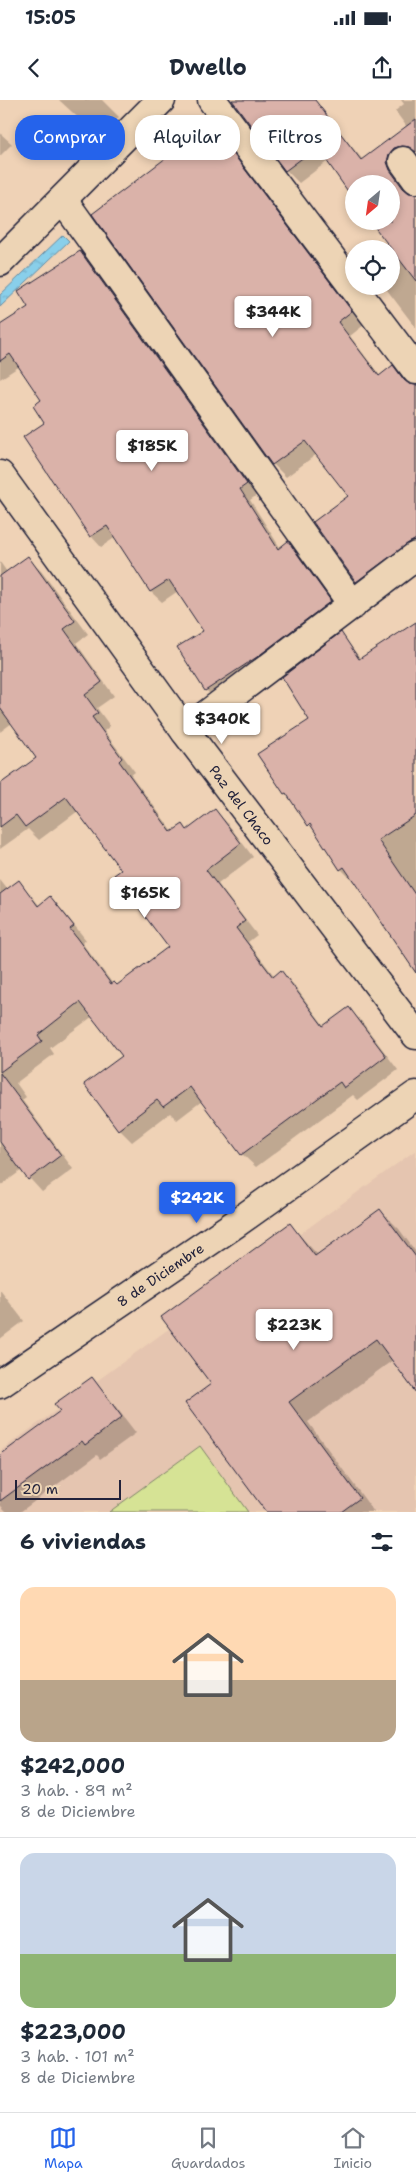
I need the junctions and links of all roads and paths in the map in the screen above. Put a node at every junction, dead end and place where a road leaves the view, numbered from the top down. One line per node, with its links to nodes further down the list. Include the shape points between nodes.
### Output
1 (161, 100): 3 (street)
2 (212, 100): 5 (street)
3 (63, 200): 4 (street); 8 (street)
4 (0, 262)
5 (416, 370)
6 (0, 475): 9 (street, Paz del Chaco)
7 (416, 556): 8 (street)
8 (353, 605): 9 (street)
9 (185, 731): 10 (street, Paz del Chaco)
10 (416, 1035)
11 (416, 1095): 12 (street, 8 de Diciembre)
12 (0, 1384)

